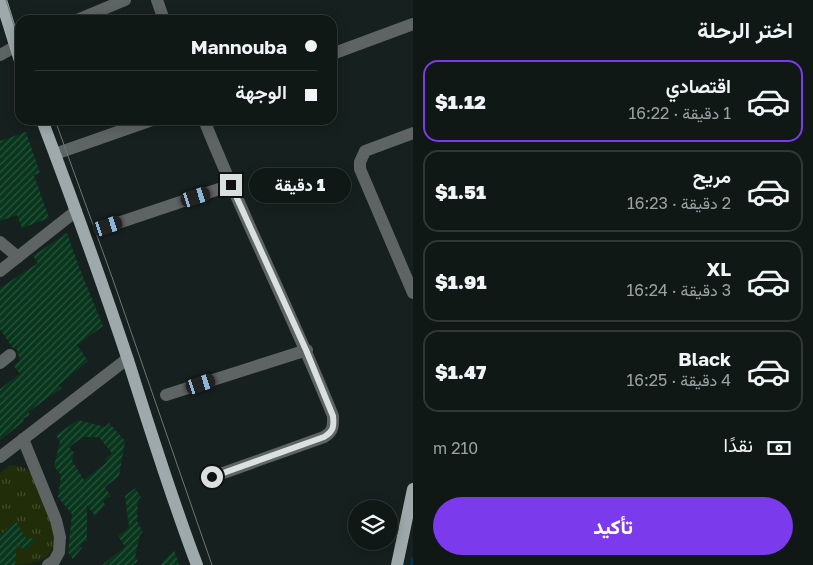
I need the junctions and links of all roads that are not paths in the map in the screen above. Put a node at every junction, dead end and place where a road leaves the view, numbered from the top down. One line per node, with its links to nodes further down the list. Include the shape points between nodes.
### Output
1 (1, 0): 7 (main road)
2 (124, 0): 4 (street)
3 (157, 0): 5 (street)
4 (89, 15)
5 (162, 15)
6 (413, 24): 9 (street)
7 (15, 40)
8 (15, 47): 10 (street)
9 (337, 52)
10 (0, 55)
11 (44, 125): 15 (main road)
12 (138, 125): 15 (street)
13 (206, 125): 16 (street)
14 (413, 133): 22 (street, via 365,151 360,162 360,170)
15 (55, 154): 17 (main road)
16 (231, 185): 18 (street); 23 (street)
17 (76, 211): 20 (street); 24 (main road)
18 (108, 226)
19 (0, 242): 20 (street)
20 (18, 256): 21 (street)
21 (0, 271)
22 (413, 294)
23 (306, 350): 25 (street); 28 (street, via 333,416 331,433)
24 (127, 359): 26 (street); 31 (main road, via 176,511)
25 (166, 395)
26 (24, 439): 27 (street); 30 (street, via 60,537 59,552)
27 (0, 457)
28 (212, 477)
29 (413, 489): 32 (main road)
30 (48, 565)
31 (197, 565)
32 (397, 565)

